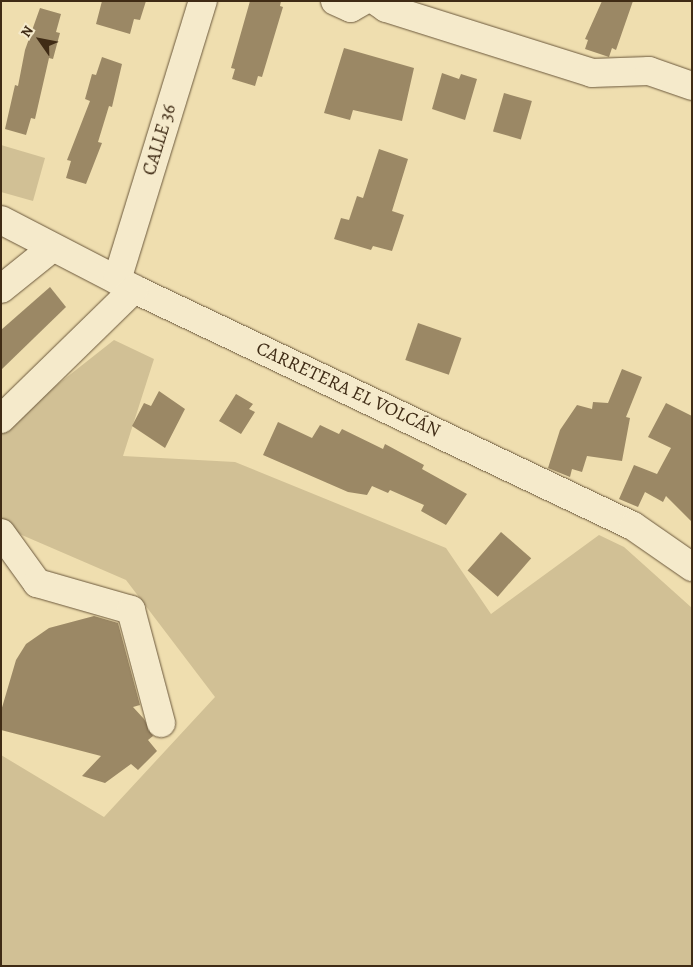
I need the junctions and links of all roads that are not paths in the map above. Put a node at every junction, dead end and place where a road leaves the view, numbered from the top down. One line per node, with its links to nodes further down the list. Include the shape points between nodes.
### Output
1 (203, 1): 8 (street, CALLE 36)
2 (335, 1): 3 (street, via 351,8)
3 (363, 1)
4 (376, 1): 5 (street, via 386,8 592,73 649,71)
5 (692, 86)
6 (1, 220): 7 (street, CARRETERA EL VOLCÁN)
7 (52, 248): 8 (street, CARRETERA EL VOLCÁN); 9 (street)
8 (126, 284): 10 (street); 12 (street, CARRETERA EL VOLCÁN, via 633,526)
9 (1, 289)
10 (1, 419)
11 (1, 533): 13 (street, via 37,583 132,610)
12 (692, 567)
13 (161, 723)

